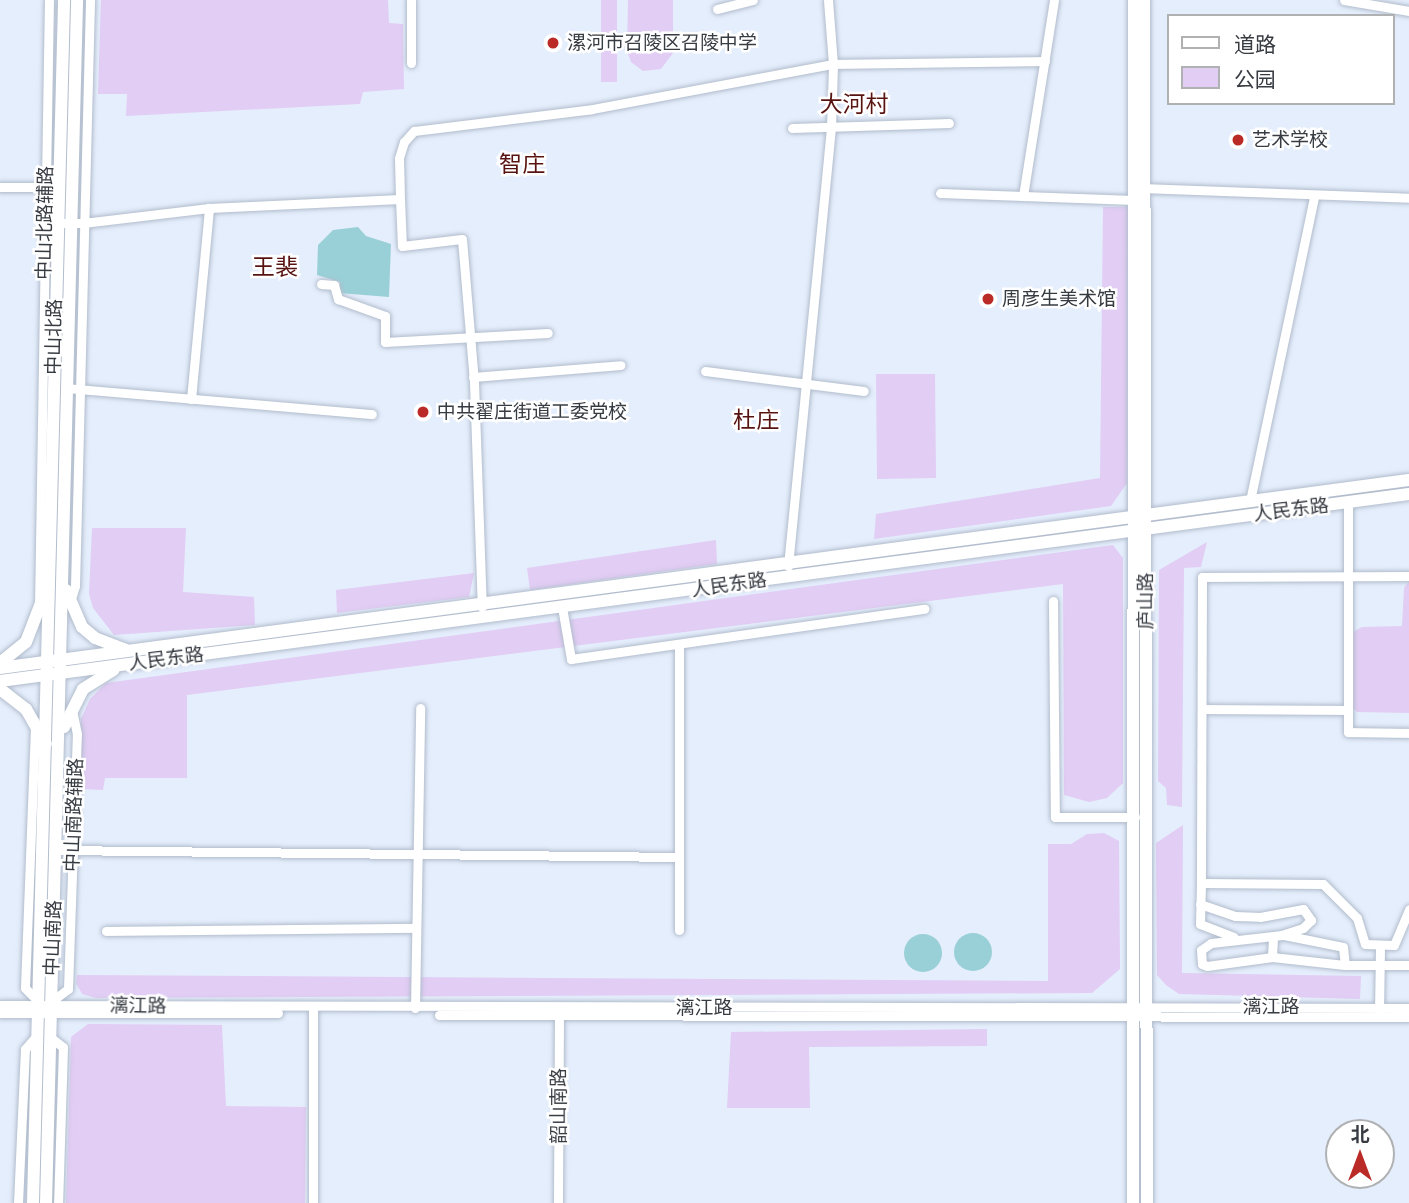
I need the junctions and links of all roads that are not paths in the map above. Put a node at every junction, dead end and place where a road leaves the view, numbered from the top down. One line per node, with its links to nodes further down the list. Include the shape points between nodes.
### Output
1 (49, 0): 21 (street, 中山北路辅路)
2 (64, 0): 21 (main road, 中山北路)
3 (77, 0): 30 (main road, 中山北路)
4 (90, 0): 30 (street, 中山北路辅路)
5 (411, 0): 15 (street)
6 (752, 0): 12 (street)
7 (828, 0): 16 (street)
8 (1054, 0): 14 (street)
9 (1134, 0): 22 (main road, 庐山路)
10 (1144, 0): 22 (main road, 庐山路)
11 (1344, 0): 13 (street)
12 (717, 9)
13 (1409, 11)
14 (1045, 61): 16 (street); 24 (street)
15 (411, 62)
16 (833, 64): 19 (street); 27 (street, via 592,109 414,131 404,142 400,158)
17 (949, 123): 19 (street)
18 (792, 128): 19 (street)
19 (831, 128): 37 (street)
20 (0, 187): 21 (street)
21 (52, 187): 29 (main road, 中山北路)
22 (1137, 192): 24 (street); 25 (street); 46 (main road, 庐山路)
23 (940, 193): 24 (street)
24 (1023, 196)
25 (1314, 196): 26 (street); 44 (street)
26 (1409, 198)
27 (400, 199): 28 (street); 33 (street, via 402,246 462,239)
28 (209, 208): 30 (street); 40 (street)
29 (51, 223): 30 (street); 49 (main road, 中山北路); 58 (street, 中山北路辅路, via 36,593)
30 (77, 223): 38 (main road, 中山北路)
31 (321, 284): 33 (street, via 334,285 338,299 385,316 385,342)
32 (548, 333): 33 (street)
33 (470, 338): 36 (street)
34 (621, 365): 36 (street)
35 (705, 371): 37 (street)
36 (473, 377): 54 (street)
37 (806, 382): 39 (street); 48 (street)
38 (73, 389): 40 (street); 49 (main road, 中山北路); 55 (street, via 75,586)
39 (864, 391)
40 (191, 399): 41 (street)
41 (372, 414)
42 (1409, 480): 44 (main road, 人民东路)
43 (1409, 494): 45 (main road, 人民东路)
44 (1250, 502): 46 (main road, 人民东路)
45 (1348, 502): 47 (main road, 人民东路); 50 (street)
46 (1140, 515): 47 (main road, 庐山路); 48 (main road, 人民东路)
47 (1140, 529): 52 (main road, 人民东路); 74 (main road, 庐山路)
48 (787, 562): 52 (street); 54 (main road, 人民东路)
49 (56, 572): 55 (main road); 58 (main road); 63 (main road, 中山北路); 64 (main road, 中山北路)
50 (1348, 576): 51 (street); 69 (street, via 1202,577); 70 (street)
51 (1409, 576)
52 (788, 577): 56 (main road, 人民东路)
53 (1053, 601): 74 (street, via 1055,817)
54 (482, 603): 59 (street); 61 (main road, 人民东路)
55 (69, 604): 61 (main road, via 95,638)
56 (562, 607): 59 (main road, 人民东路); 60 (street, via 571,659)
57 (924, 609): 60 (street)
58 (40, 613): 62 (main road, via 26,642)
59 (482, 618): 61 (main road, 人民东路)
60 (679, 644): 78 (street)
61 (129, 657): 63 (main road, 人民东路); 67 (main road, via 96,678)
62 (0, 665): 64 (main road)
63 (62, 666): 64 (main road, 人民东路); 73 (main road, 中山南路)
64 (48, 668): 65 (main road); 73 (main road, 中山南路)
65 (0, 681)
66 (0, 690): 71 (main road, via 14,696)
67 (72, 705): 73 (main road); 76 (street, 中山南路辅路, via 77,734)
68 (420, 708): 77 (street)
69 (1202, 709): 70 (street); 79 (street)
70 (1348, 710): 72 (street, via 1348,732)
71 (36, 725): 73 (main road); 75 (street)
72 (1409, 733)
73 (52, 744): 75 (main road, 中山南路)
74 (1141, 817): 98 (main road, 庐山路)
75 (43, 850): 76 (street); 94 (main road, 中山南路)
76 (74, 850): 77 (street); 94 (street, 中山南路辅路, via 68,989)
77 (418, 855): 78 (street); 82 (street)
78 (679, 857): 83 (street)
79 (1200, 883): 80 (street); 88 (street, via 1323,884 1357,918 1365,944)
80 (1200, 904): 85 (street, via 1235,916 1260,917 1303,909 1311,920); 87 (street, via 1200,924)
81 (1409, 909): 88 (street, via 1394,945)
82 (416, 928): 84 (street); 95 (street)
83 (679, 930)
84 (106, 931)
85 (1303, 933): 86 (street); 90 (street, via 1343,947)
86 (1277, 935): 87 (street); 89 (street)
87 (1218, 937): 89 (street, via 1201,950 1202,964)
88 (1380, 946): 91 (street)
89 (1272, 957): 90 (street)
90 (1345, 965): 91 (street)
91 (1380, 965): 92 (street); 100 (street)
92 (1409, 965)
93 (0, 1005): 94 (street, 漓江路)
94 (44, 1006): 97 (street, 漓江路); 101 (street, 漓江路); 103 (main road, 中山南路); 104 (main road, 中山南路)
95 (415, 1008): 97 (street, 漓江路); 99 (street, 漓江路)
96 (1409, 1008): 100 (street, 漓江路)
97 (313, 1011): 99 (street, 漓江路); 109 (street)
98 (1141, 1011): 99 (street, 漓江路); 100 (street, 漓江路); 111 (main road, 庐山路); 112 (main road, 庐山路)
99 (559, 1012): 110 (street, 韶山南路)
100 (1379, 1012): 102 (street, 漓江路)
101 (0, 1013)
102 (1409, 1017)
103 (37, 1035): 105 (street, via 25,1049); 106 (main road, 中山南路)
104 (50, 1037): 107 (main road, 中山南路); 108 (street, via 63,1047)
105 (18, 1203)
106 (33, 1203)
107 (46, 1203)
108 (58, 1203)
109 (313, 1203)
110 (558, 1203)
111 (1133, 1203)
112 (1147, 1203)

